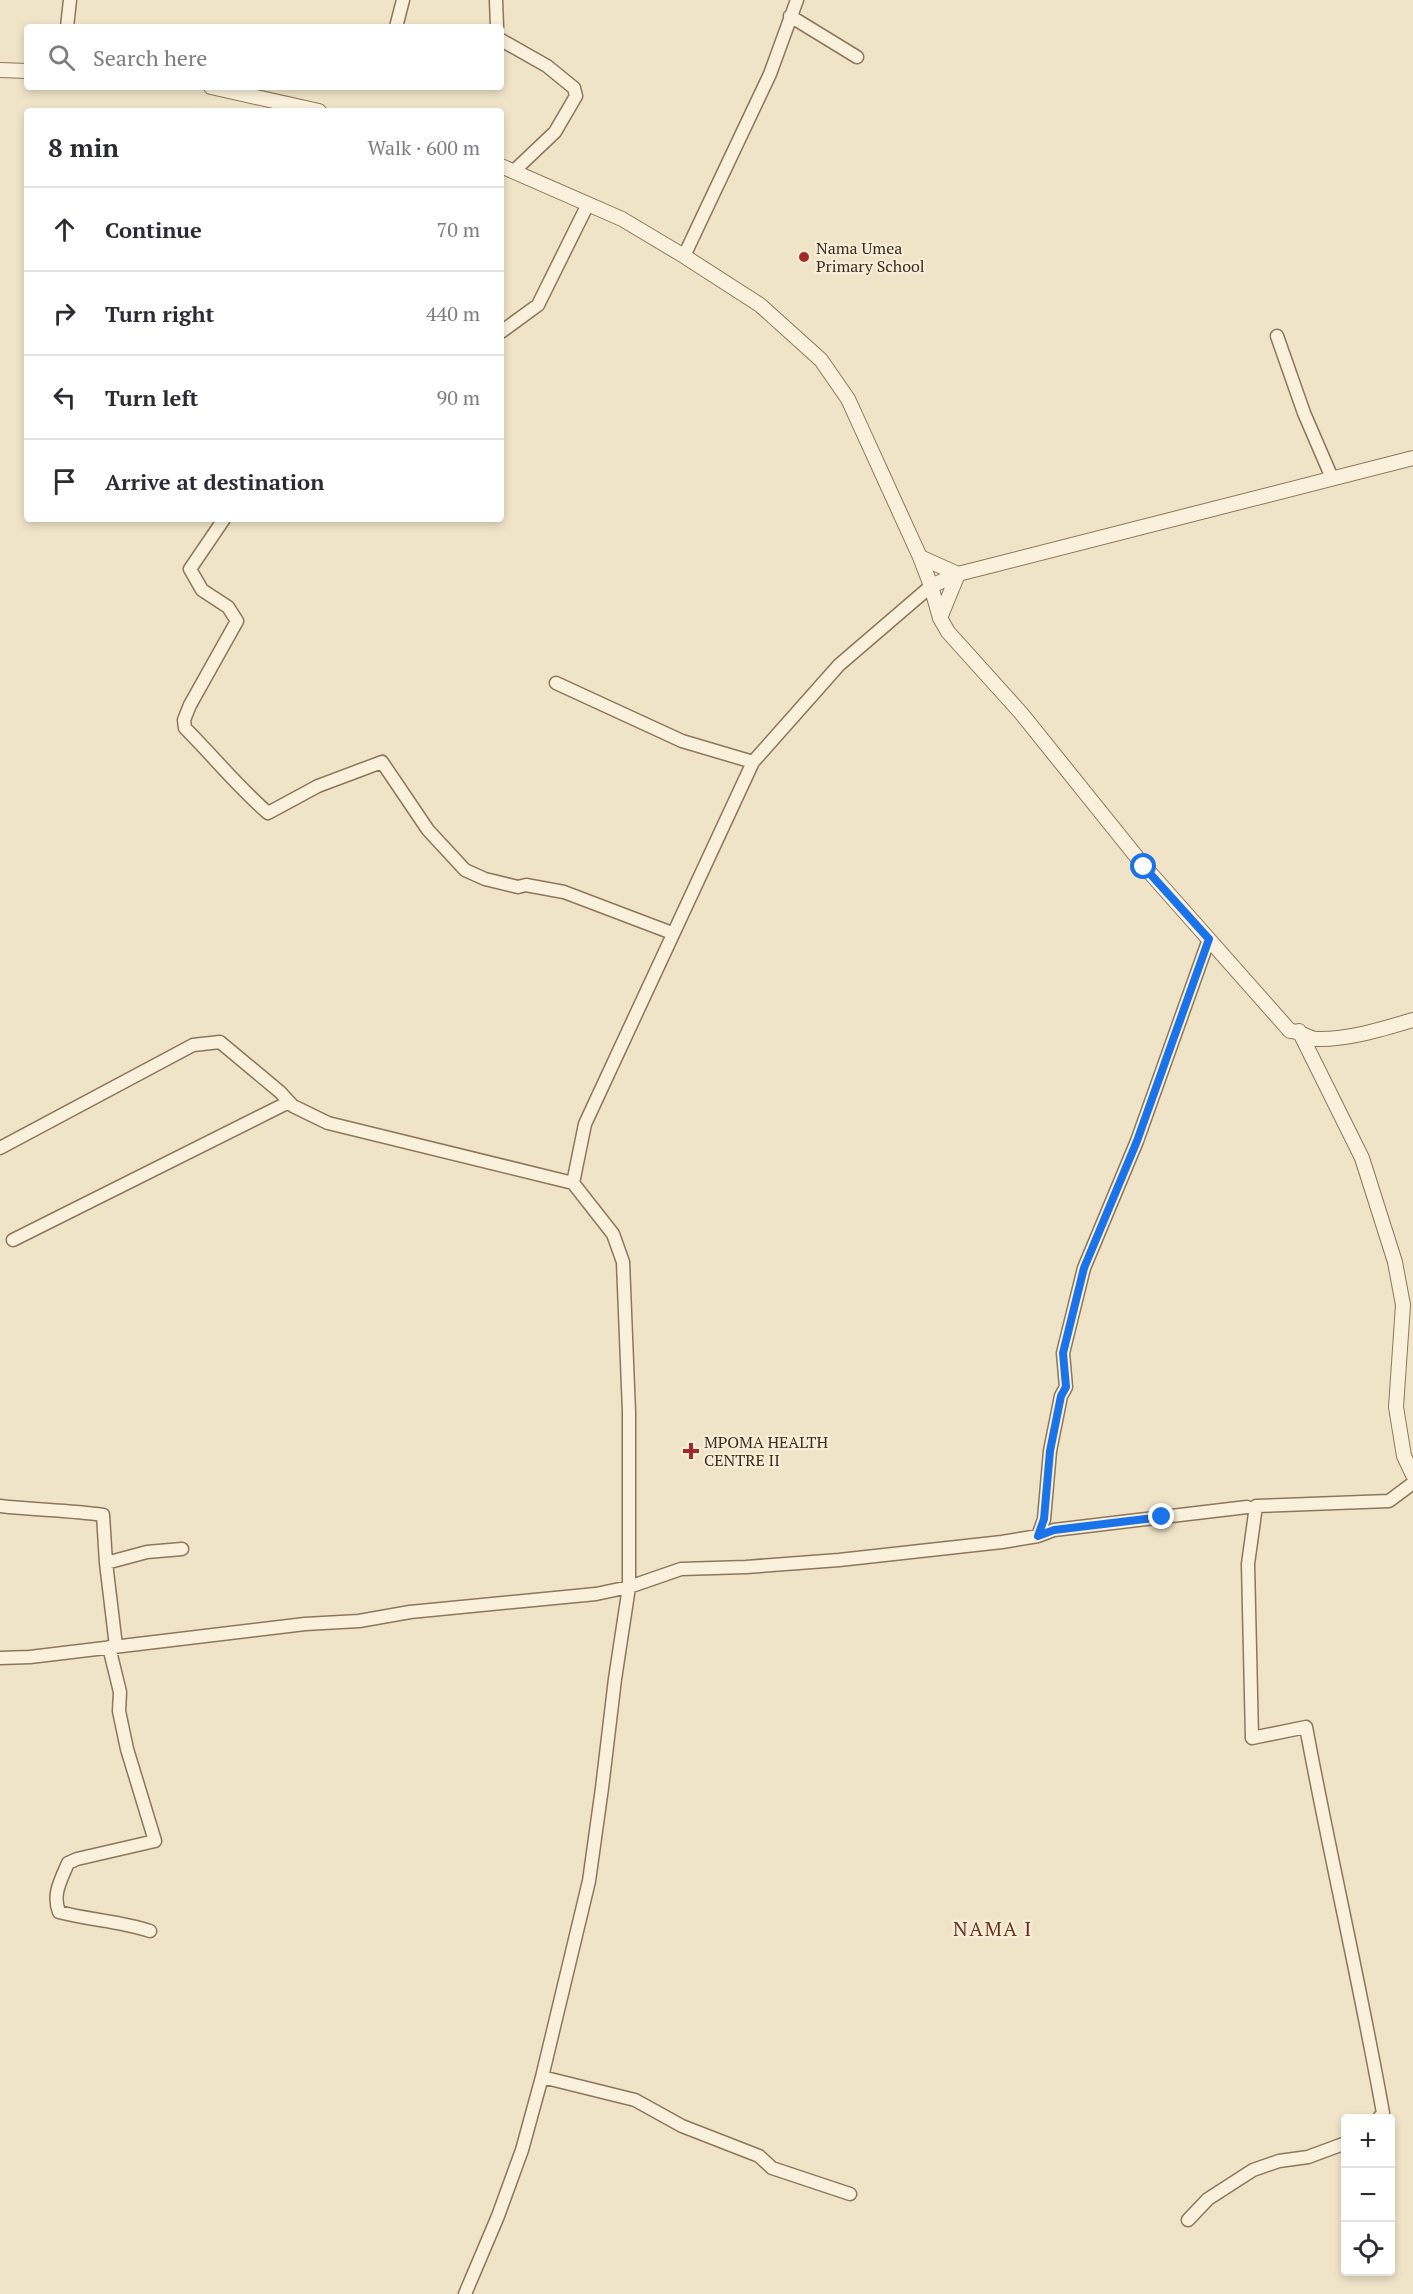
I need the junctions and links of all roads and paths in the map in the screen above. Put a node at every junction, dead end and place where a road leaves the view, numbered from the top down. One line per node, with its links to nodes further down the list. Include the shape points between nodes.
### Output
1 (70, 0): 6 (street)
2 (403, 0): 7 (street)
3 (496, 0): 8 (street)
4 (797, 0): 5 (street)
5 (790, 16): 10 (street); 18 (street, via 770,74)
6 (67, 24)
7 (397, 24)
8 (497, 24)
9 (504, 42): 16 (street, via 547,66 574,88 576,96 555,132)
10 (857, 57)
11 (24, 70): 12 (street)
12 (0, 71)
13 (224, 90): 14 (street)
14 (306, 108)
15 (504, 167): 16 (street)
16 (515, 171): 17 (street)
17 (588, 204): 18 (street, via 622,219); 19 (street, via 538,305)
18 (684, 256): 24 (street, via 760,305 821,360 848,399)
19 (504, 330)
20 (1277, 336): 22 (street)
21 (1413, 458): 22 (street)
22 (1332, 478): 25 (street)
23 (222, 522): 30 (street, via 190,569 202,590 228,607 237,621 184,720 185,728 241,790 268,813 318,786 382,762 428,830 465,870 518,887 564,892)
24 (920, 557): 25 (street); 26 (street)
25 (958, 574): 26 (street); 27 (street)
26 (931, 586): 27 (street); 29 (street, via 838,665)
27 (940, 618): 31 (street, via 1144,867)
28 (556, 683): 29 (street, via 682,741)
29 (753, 762): 30 (street)
30 (672, 933): 36 (street, via 585,1124)
31 (1209, 939): 33 (street, via 1290,1031); 42 (street, via 1137,1141 1084,1268 1063,1353 1066,1387 1050,1451 1044,1519)
32 (1413, 1020): 33 (street, via 1313,1039)
33 (1299, 1031): 38 (street, via 1362,1158 1395,1262 1403,1305 1396,1407 1404,1456)
34 (289, 1102): 35 (street, via 219,1042 193,1045); 36 (street, via 328,1123); 37 (street)
35 (0, 1148)
36 (573, 1183): 45 (street, via 613,1234 623,1262 629,1412)
37 (12, 1240)
38 (1413, 1475)
39 (1413, 1483): 50 (street, via 1389,1501 1256,1506 1248,1564 1252,1738 1306,1727 1365,2011)
40 (0, 1506): 44 (street, via 103,1515)
41 (1247, 1507): 42 (street, via 1054,1530)
42 (1038, 1536): 45 (street, via 838,1560 681,1569)
43 (182, 1549): 44 (street, via 147,1552)
44 (106, 1563): 46 (street)
45 (629, 1587): 46 (street, via 596,1594); 49 (street, via 589,1881)
46 (113, 1646): 47 (street); 48 (street, via 127,1749 155,1841 68,1863 56,1891 56,1903 59,1912)
47 (0, 1658)
48 (150, 1931)
49 (542, 2077): 52 (street, via 635,2100 682,2126 759,2156 772,2168); 54 (street, via 522,2150)
50 (1382, 2114)
51 (1341, 2145): 53 (street, via 1252,2170 1208,2199)
52 (850, 2194)
53 (1188, 2220)
54 (465, 2294)

